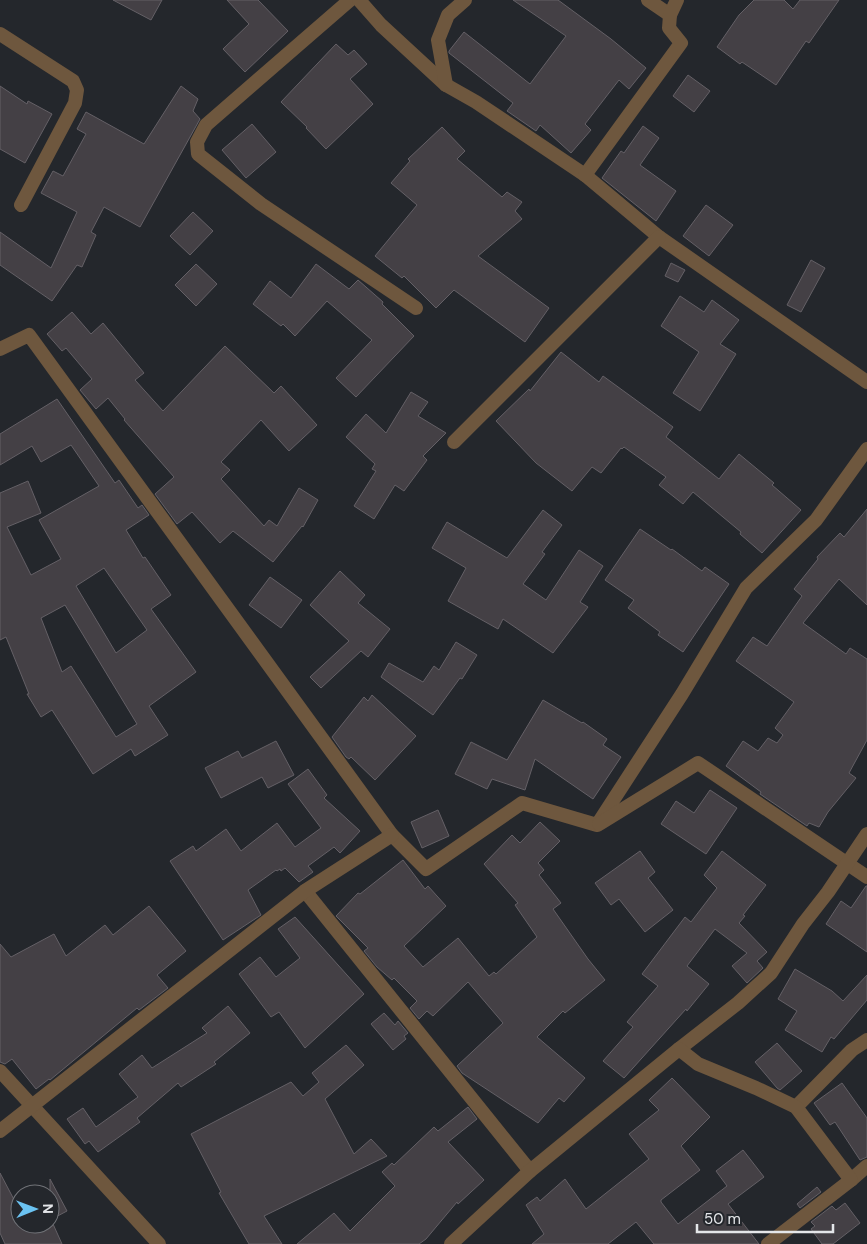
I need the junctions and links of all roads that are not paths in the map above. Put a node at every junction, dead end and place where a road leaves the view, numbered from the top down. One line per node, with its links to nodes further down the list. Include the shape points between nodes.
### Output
1 (350, 0): 12 (street, via 206,125 197,142 198,154 261,204)
2 (359, 0): 8 (street)
3 (464, 0): 8 (street, via 448,15 438,40)
4 (648, 0): 6 (street)
5 (677, 0): 6 (street)
6 (670, 15): 9 (street, via 670,28 681,43)
7 (0, 34): 10 (street, via 73,82 77,90 75,103)
8 (446, 86): 9 (street, via 476,102)
9 (585, 175): 11 (street)
10 (21, 205)
11 (659, 237): 14 (street); 15 (street)
12 (416, 308)
13 (0, 349): 19 (street, via 29,334)
14 (867, 382)
15 (454, 442)
16 (867, 449): 17 (street, via 816,520 746,588)
17 (597, 825): 19 (street, via 522,803 426,869); 20 (street, via 698,763)
18 (867, 834): 20 (street)
19 (392, 835): 22 (street)
20 (846, 864): 21 (street); 24 (street, via 771,973)
21 (867, 878)
22 (306, 891): 26 (street); 30 (street)
23 (867, 1040): 27 (street, via 852,1050)
24 (679, 1049): 27 (street, via 698,1064); 30 (street)
25 (0, 1071): 26 (street)
26 (31, 1107): 28 (street); 32 (street)
27 (796, 1107): 31 (street)
28 (0, 1131)
29 (867, 1166): 31 (street)
30 (530, 1171): 33 (street)
31 (852, 1180): 34 (street)
32 (159, 1244)
33 (450, 1244)
34 (768, 1244)

